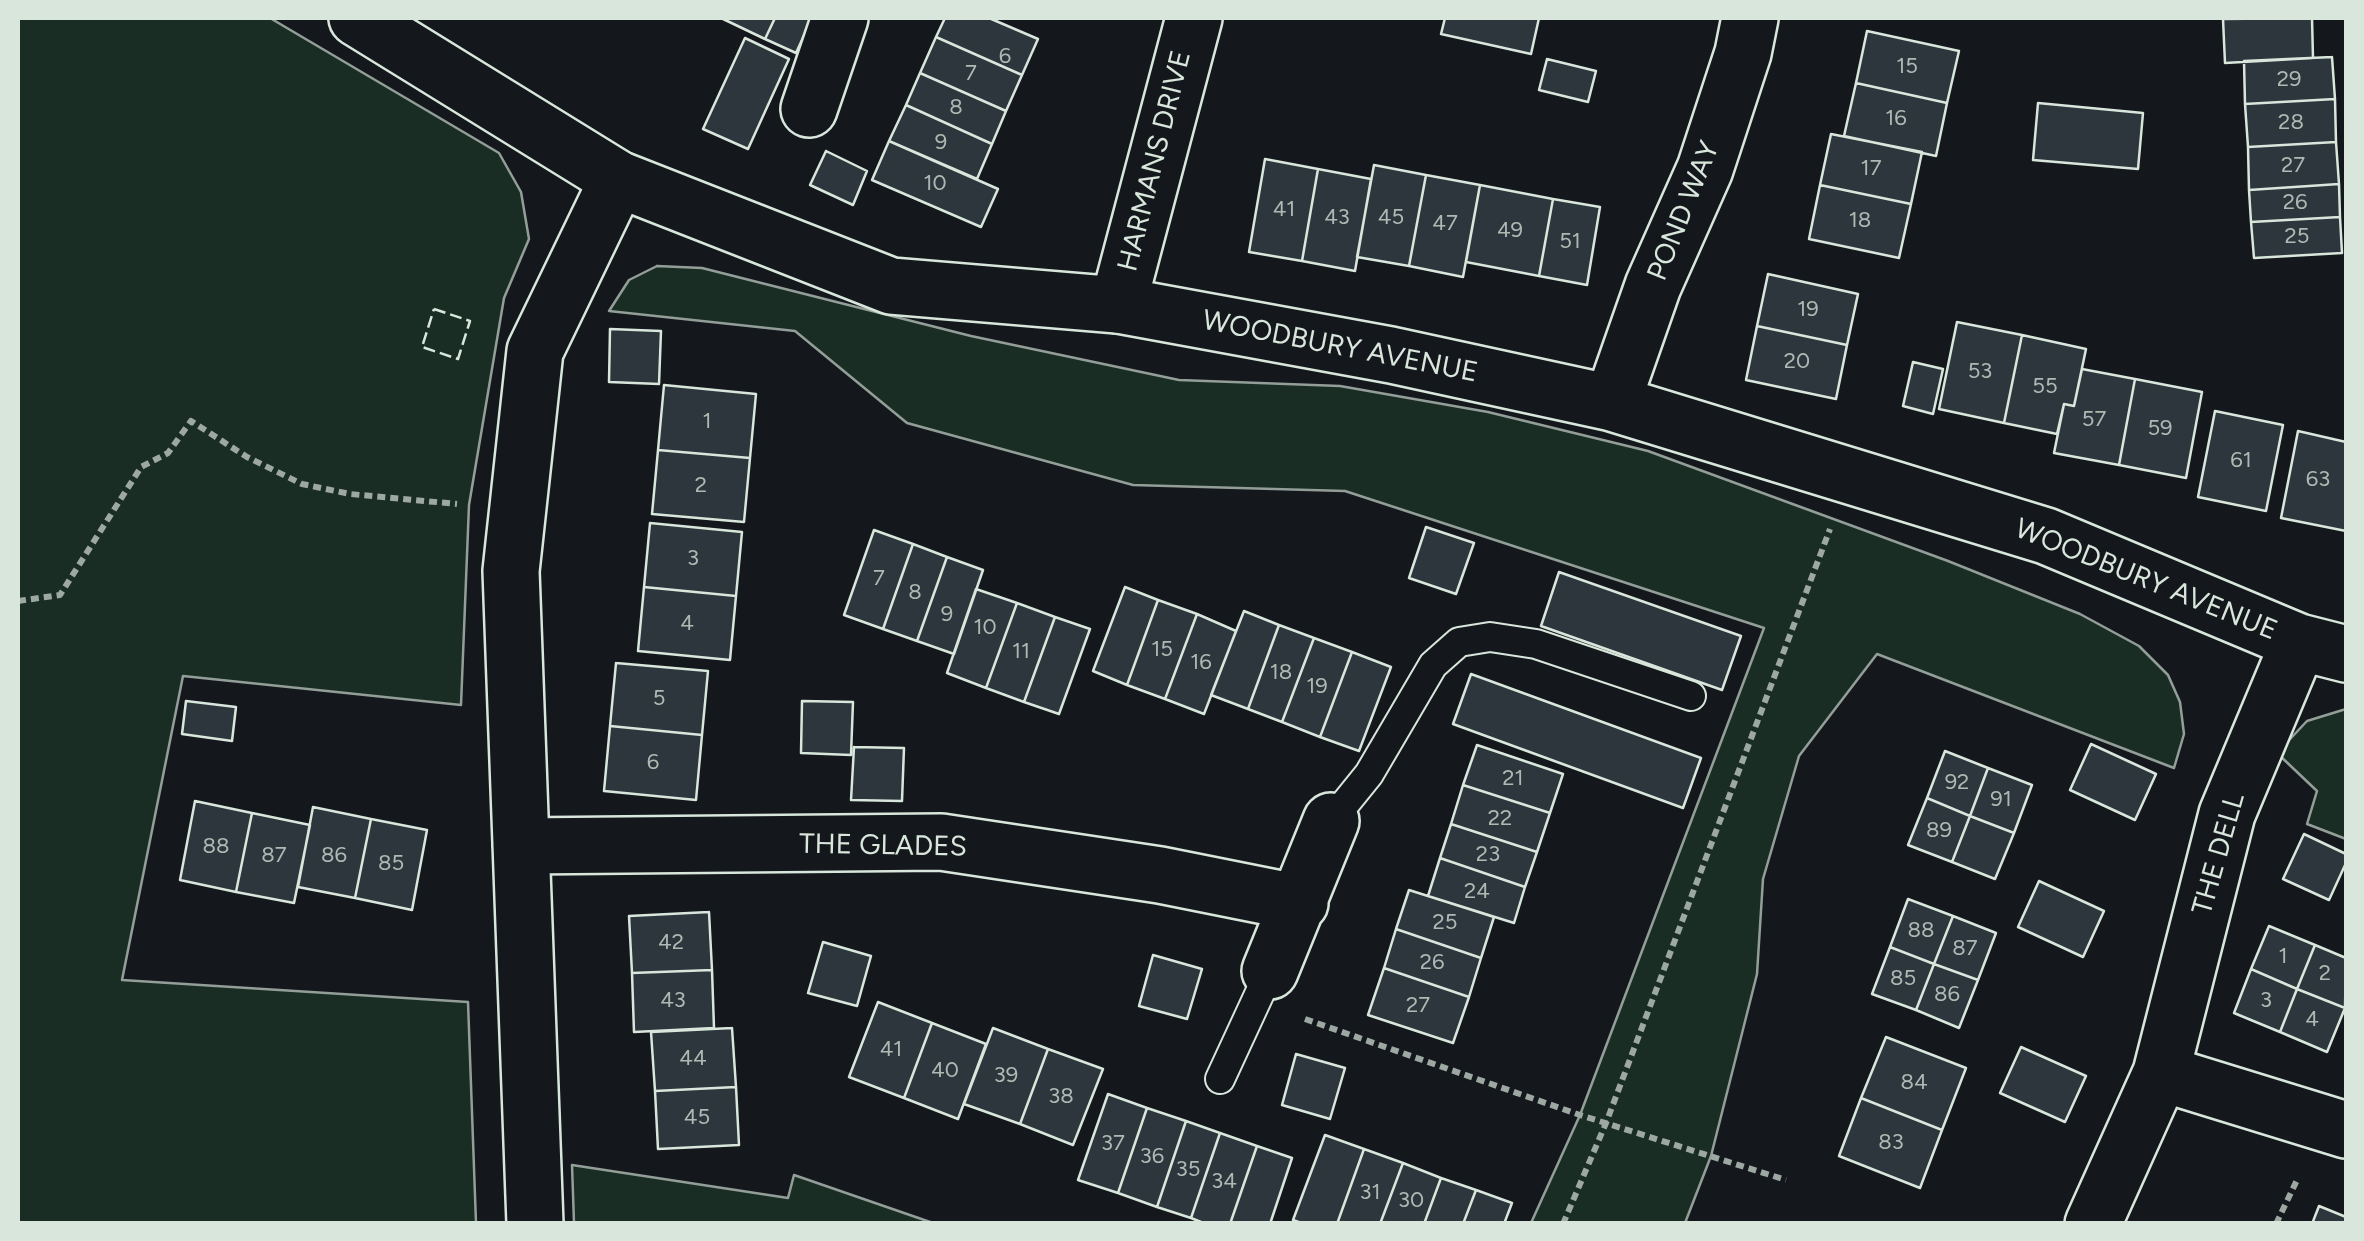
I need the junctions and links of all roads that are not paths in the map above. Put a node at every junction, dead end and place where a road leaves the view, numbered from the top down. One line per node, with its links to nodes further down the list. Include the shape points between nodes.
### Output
1 (357, 18): 6 (street, WOODBURY AVENUE)
2 (840, 18): 5 (street)
3 (1194, 18): 7 (street, HARMANS DRIVE)
4 (1750, 18): 8 (street, POND WAY, via 1705,170 1653,286)
5 (810, 109)
6 (618, 179): 7 (street, WOODBURY AVENUE, via 891,286); 12 (street, via 536,351 511,571)
7 (1118, 305): 8 (street, WOODBURY AVENUE, via 1391,354)
8 (1612, 403): 9 (street, WOODBURY AVENUE, via 2046,536)
9 (2322, 648): 15 (street, THE DELL, via 2227,814)
10 (1691, 696): 11 (lane, via 1536,644 1490,637 1459,642 1433,666 1369,774)
11 (1331, 821): 13 (street)
12 (520, 846): 13 (street, THE GLADES, via 940,842); 18 (street)
13 (1300, 903): 14 (street)
14 (1263, 987): 16 (lane)
15 (2161, 1074): 17 (street); 19 (street, THE DELL)
16 (1220, 1078)
17 (2346, 1130)
18 (535, 1224)
19 (2094, 1224)

